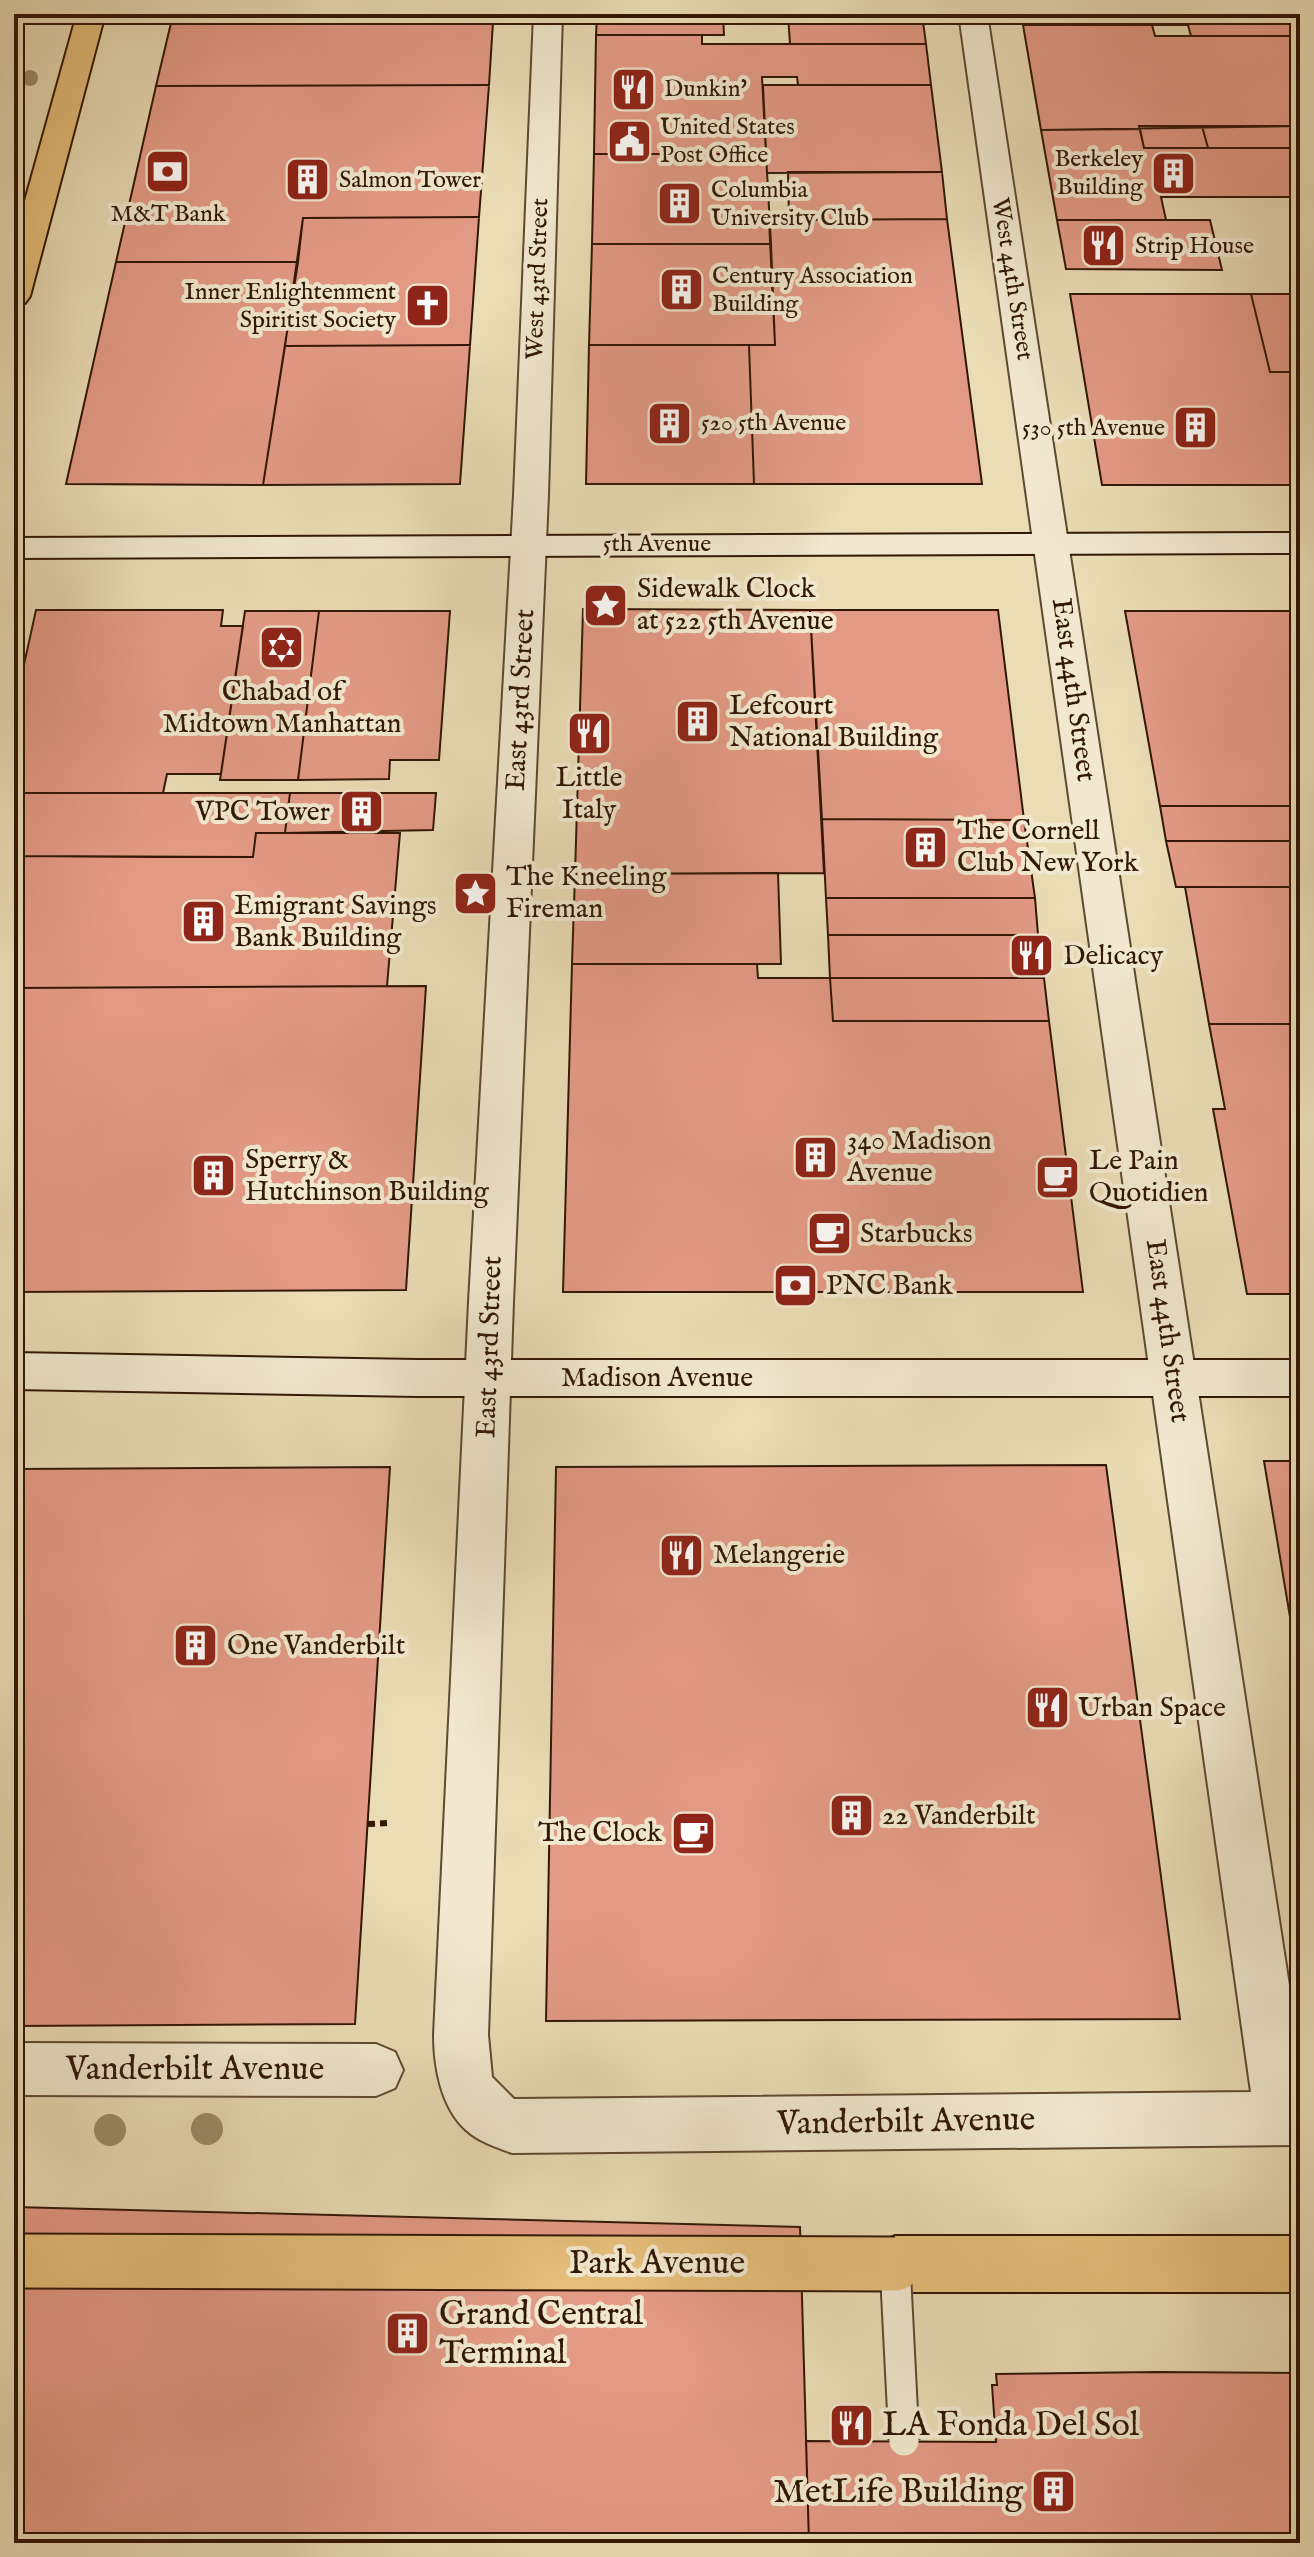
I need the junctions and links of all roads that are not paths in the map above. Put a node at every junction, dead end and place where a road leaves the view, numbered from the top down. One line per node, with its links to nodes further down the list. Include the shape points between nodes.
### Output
1 (91, 14): 4 (main road)
2 (548, 14): 6 (street, West 43rd Street)
3 (973, 14): 7 (street, West 44th Street)
4 (14, 296)
5 (1300, 543): 7 (street, 5th Avenue)
6 (529, 544): 7 (street, 5th Avenue); 8 (street, 5th Avenue); 11 (street, East 43rd Street)
7 (1052, 544): 10 (street, East 44th Street)
8 (14, 548)
9 (14, 1371): 11 (street, Madison Avenue)
10 (1173, 1377): 11 (street, Madison Avenue); 12 (street, Madison Avenue); 15 (street, East 44th Street)
11 (489, 1378): 16 (street, East 43rd Street, via 460,2056 464,2079 482,2110)
12 (1300, 1378)
13 (14, 2069): 14 (street, Vanderbilt Avenue)
14 (376, 2070)
15 (1291, 2118): 16 (street, Vanderbilt Avenue)
16 (512, 2126)
17 (14, 2261): 18 (main road, Park Avenue, bridge)
18 (895, 2264): 19 (main road, Park Avenue); 20 (lane, bridge)
19 (1300, 2264)
20 (904, 2441)

